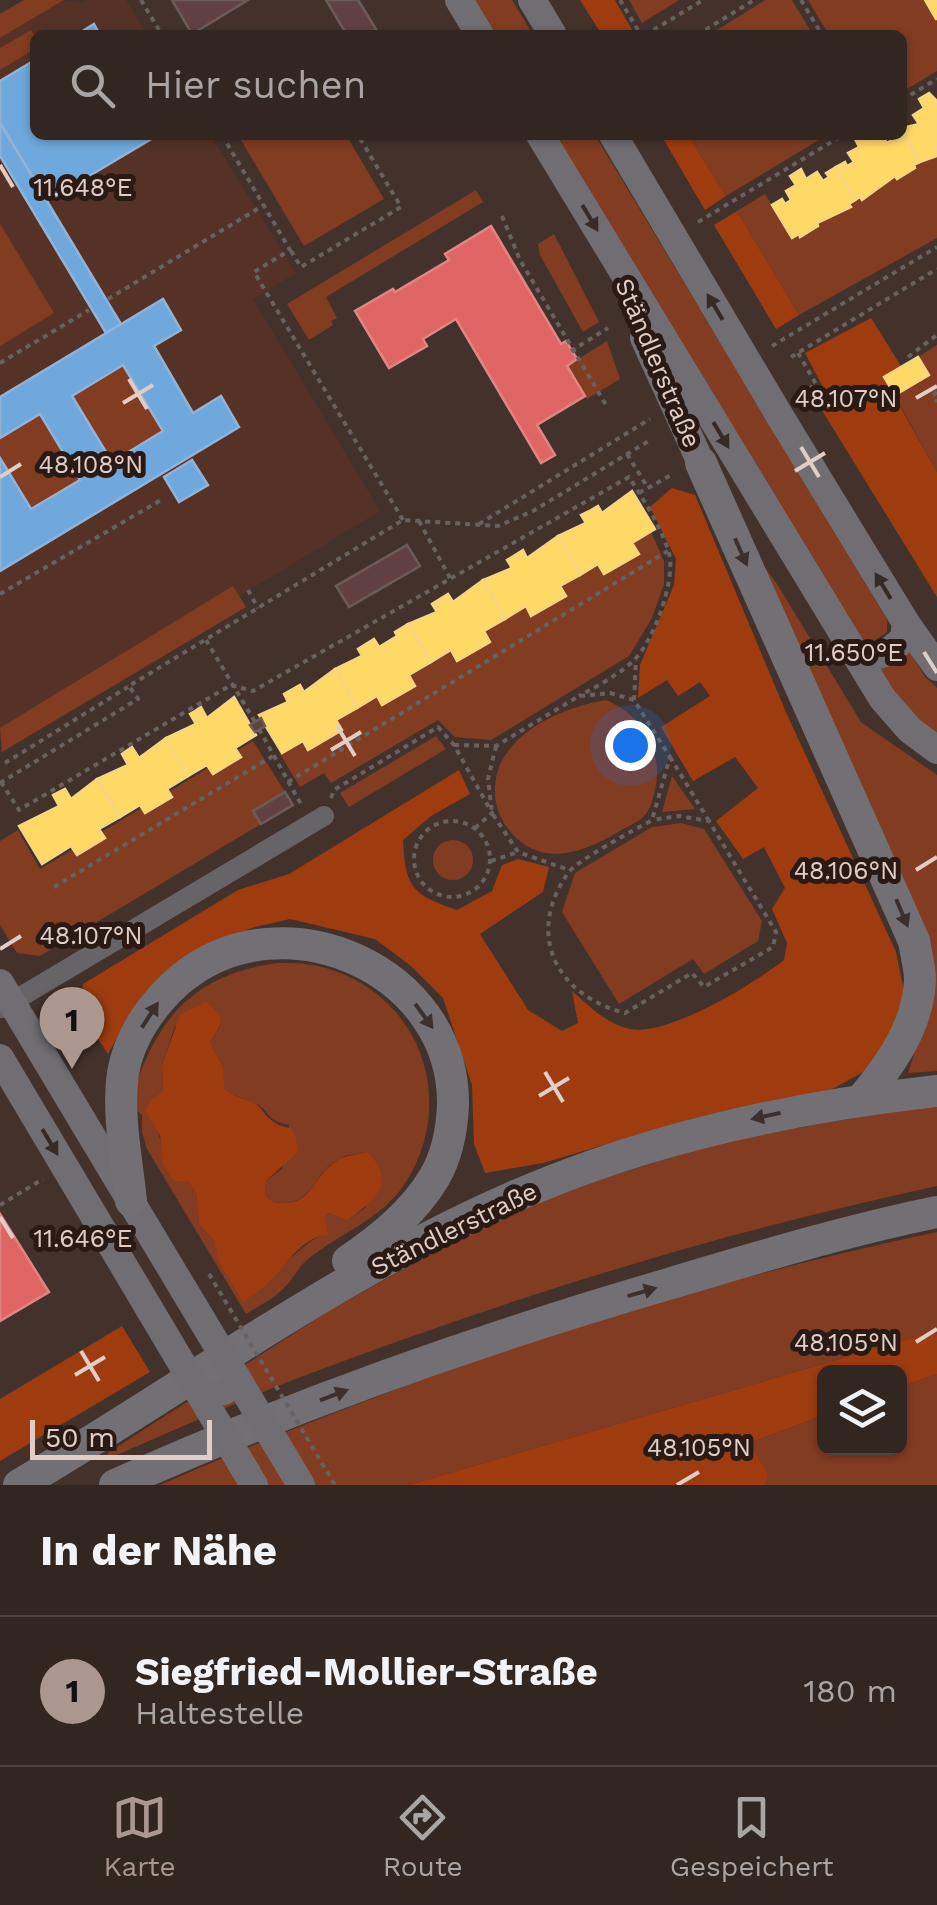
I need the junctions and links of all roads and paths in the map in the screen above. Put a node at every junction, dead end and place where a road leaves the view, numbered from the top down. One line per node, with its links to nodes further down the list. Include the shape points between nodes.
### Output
1 (141, 0): 8 (path)
2 (459, 0): 9 (main road)
3 (532, 0): 10 (main road)
4 (620, 0): 11 (path)
5 (702, 0): 12 (path)
6 (754, 0): 13 (path)
7 (801, 0): 14 (path)
8 (159, 30)
9 (477, 30)
10 (550, 30)
11 (640, 30)
12 (651, 30)
13 (706, 30)
14 (819, 30)
15 (937, 79): 16 (path)
16 (907, 97)
17 (225, 140): 22 (path)
18 (361, 140): 26 (path, via 401,207 301,267)
19 (543, 140): 27 (main road, one-way to 27)
20 (615, 140): 58 (main road, one-way to 20)
21 (836, 140): 24 (path)
22 (264, 205): 26 (path); 29 (path)
23 (502, 216): 34 (path, via 524,275)
24 (698, 222)
25 (937, 247): 33 (path)
26 (290, 250): 50 (path, via 254,272)
27 (616, 262): 46 (main road, Ständlerstraße); 60 (main road, one-way to 60)
28 (937, 270): 35 (path)
29 (108, 299)
30 (90, 310): 38 (path)
31 (608, 328): 34 (path)
32 (937, 335): 37 (path)
33 (772, 346)
34 (572, 350): 42 (path)
35 (798, 353): 36 (path); 40 (path, via 816,384)
36 (791, 357)
37 (908, 357)
38 (0, 363)
39 (937, 392): 41 (path)
40 (800, 394)
41 (937, 402)
42 (606, 405)
43 (650, 420): 52 (path)
44 (652, 440): 45 (path)
45 (628, 454): 47 (path); 52 (path, via 533,510 498,526)
46 (689, 468): 47 (path); 89 (highway, one-way to 89, via 914,941 920,980 911,1024)
47 (648, 488): 48 (path)
48 (639, 493): 53 (path); 54 (path, via 629,477)
49 (161, 500): 56 (path)
50 (402, 520): 51 (path); 57 (path)
51 (418, 521): 52 (path); 54 (path)
52 (477, 525)
53 (668, 551): 61 (path, via 669,584); 75 (path)
54 (451, 580): 63 (path, via 253,691)
55 (248, 590): 57 (path)
56 (0, 594)
57 (258, 608): 59 (path)
58 (906, 623): 60 (main road, via 904,638 888,652); 62 (main road)
59 (206, 640): 63 (path); 64 (path)
60 (854, 654): 71 (main road, via 896,716)
61 (636, 660): 65 (path); 66 (path)
62 (937, 666)
63 (231, 685): 67 (path); 76 (path, via 19,810)
64 (129, 686): 74 (path); 76 (path, via 138,700)
65 (579, 696): 66 (path, via 610,693); 70 (path)
66 (634, 700): 73 (path)
67 (255, 722)
68 (259, 729): 72 (path)
69 (454, 745): 70 (path); 77 (path); 78 (path, via 438,728 334,790)
70 (496, 746): 77 (path, via 488,779)
71 (937, 750)
72 (273, 756): 75 (path); 85 (path)
73 (670, 757): 79 (path); 80 (path)
74 (4, 763)
75 (288, 782): 78 (path)
76 (1, 783)
77 (492, 813): 81 (path); 82 (path)
78 (318, 820): 86 (street)
79 (652, 820): 80 (path); 84 (path)
80 (709, 821): 84 (path, via 776,932 773,947 704,986 692,973 625,1014 572,986 548,952 550,910)
81 (475, 828): 83 (path); 83 (path, via 451,820 428,830 414,850 418,876 435,894 460,896 481,884)
82 (518, 852): 83 (path); 84 (path)
83 (490, 861)
84 (570, 870)
85 (54, 887)
86 (4, 998): 91 (main road)
87 (0, 1058): 97 (main road, one-way to 97, bridge)
88 (937, 1090): 89 (highway, Ständlerstraße)
89 (862, 1099): 95 (highway, Ständlerstraße, one-way to 95, via 724,1126 524,1192 421,1242)
90 (49, 1176): 92 (path)
91 (131, 1202): 95 (highway, one-way to 95, via 123,1074 148,1015 191,971 244,946 294,942 348,955 406,992 435,1030 450,1073 452,1118 443,1159 414,1207 376,1242 284,1304); 96 (main road, bridge)
92 (0, 1205)
93 (937, 1212): 99 (highway, one-way to 93, via 329,1396 529,1325 859,1228)
94 (210, 1274): 102 (path, bridge)
95 (267, 1333): 98 (highway, Ständlerstraße)
96 (234, 1373): 97 (main road, via 224,1391); 101 (main road, bridge)
97 (198, 1390): 100 (main road, bridge)
98 (19, 1485)
99 (114, 1485)
100 (254, 1485)
101 (301, 1485)
102 (335, 1485)

